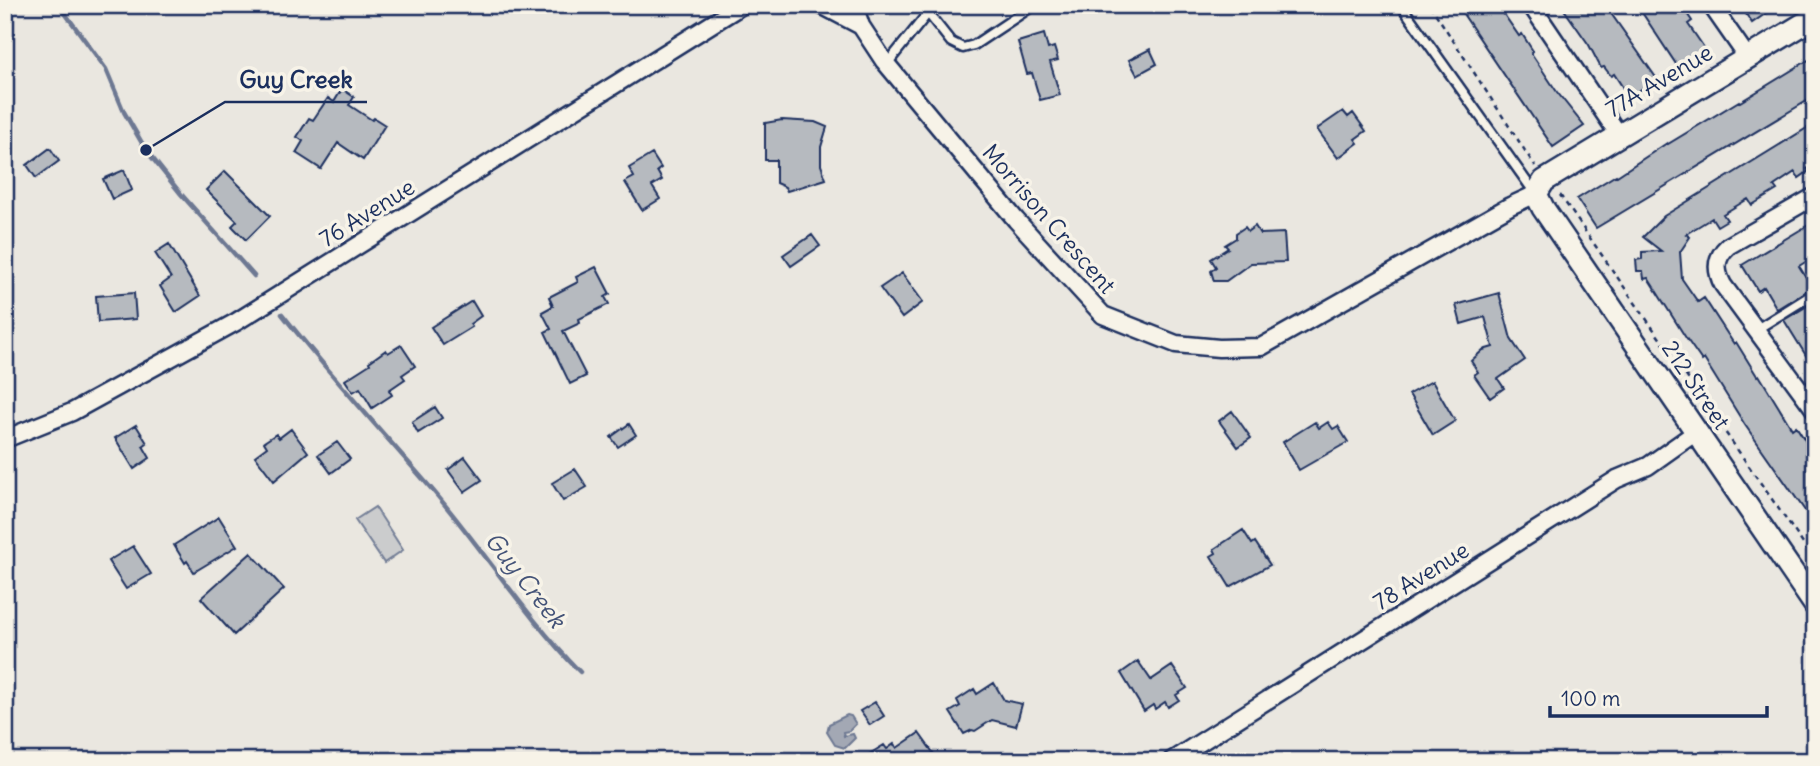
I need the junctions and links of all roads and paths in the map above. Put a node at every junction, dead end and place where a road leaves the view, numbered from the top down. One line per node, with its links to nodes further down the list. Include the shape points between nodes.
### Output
1 (742, 5): 20 (street, 76 Avenue, via 236,322 72,412)
2 (821, 5): 10 (street)
3 (854, 5): 10 (street, Morrison Crescent)
4 (1034, 5): 12 (lane, via 963,48 951,42 928,13)
5 (1401, 5): 14 (lane, via 1519,173)
6 (1430, 5): 14 (path)
7 (1531, 5): 13 (street)
8 (1712, 5): 11 (street)
9 (1815, 18): 11 (street, 77A Avenue)
10 (861, 26): 12 (street, Morrison Crescent)
11 (1748, 58): 13 (street, 77A Avenue)
12 (887, 64): 14 (street, Morrison Crescent, via 1016,220 1103,315 1175,344 1261,347 1510,206)
13 (1619, 135): 14 (street, 77A Avenue)
14 (1547, 190): 19 (street, 212 Street, via 1543,208); 21 (path)
15 (1815, 196): 17 (street, via 1737,241 1718,260 1723,285)
16 (1815, 293): 17 (lane)
17 (1757, 329): 18 (street)
18 (1815, 410)
19 (1696, 432): 22 (street, 212 Street); 23 (street, 78 Avenue)
20 (5, 439)
21 (1815, 561)
22 (1815, 605)
23 (1171, 761)

